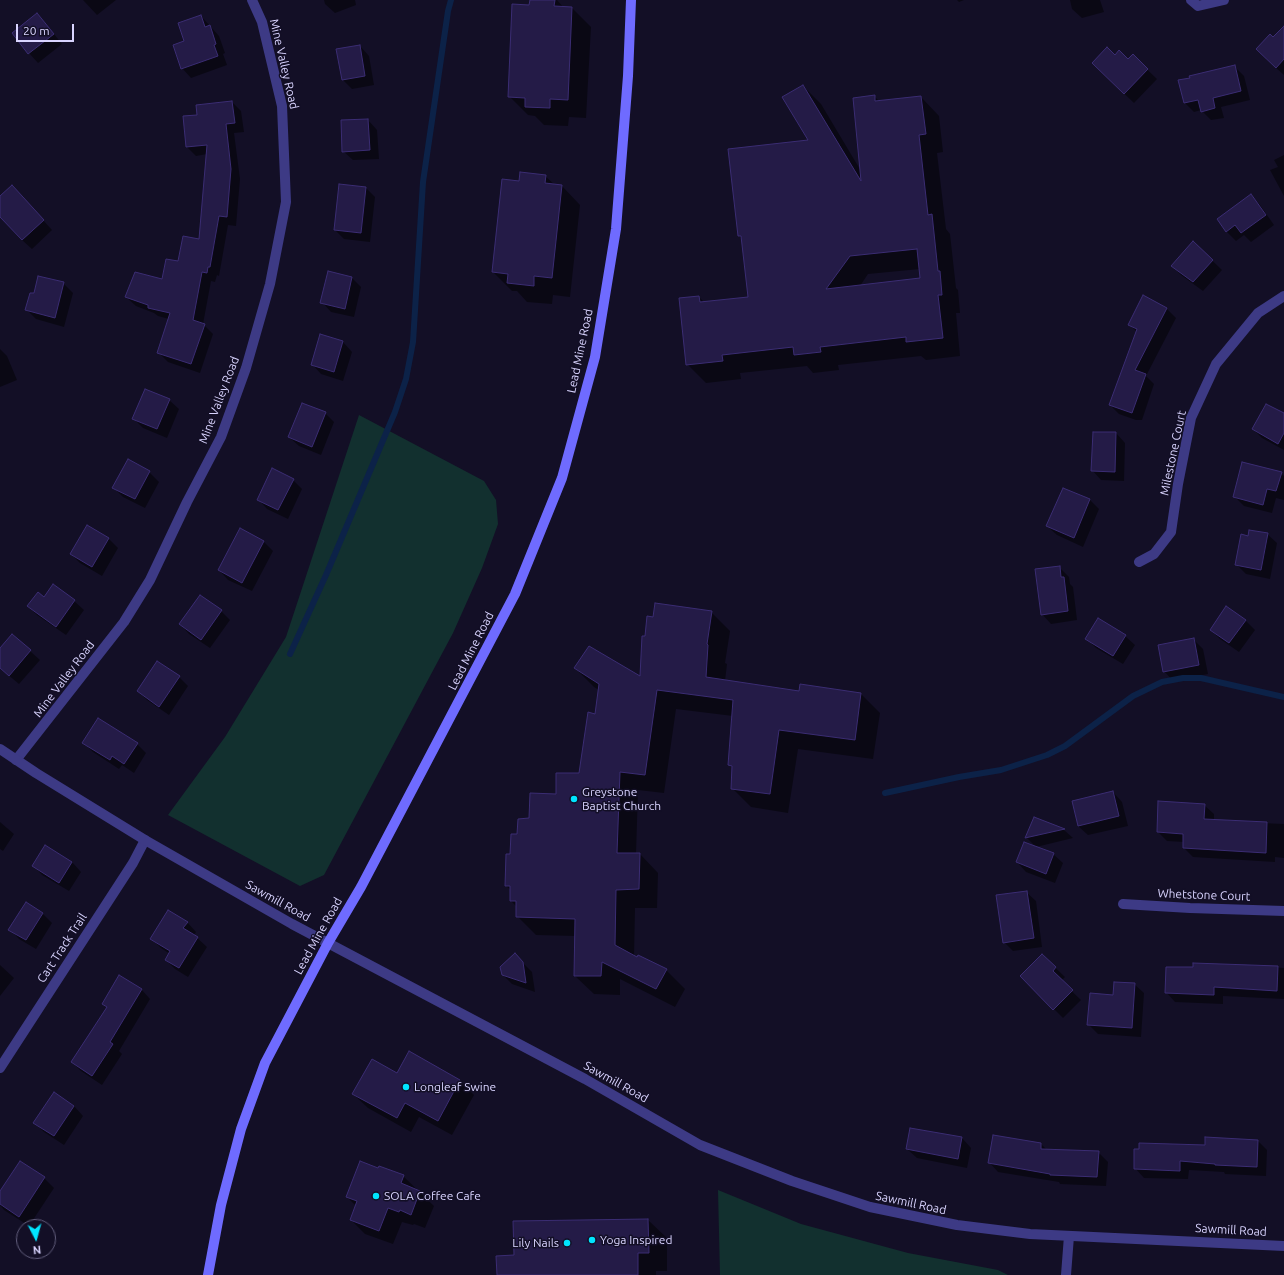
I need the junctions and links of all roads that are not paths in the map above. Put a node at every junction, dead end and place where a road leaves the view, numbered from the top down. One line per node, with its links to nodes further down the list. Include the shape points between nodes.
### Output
1 (252, 0): 8 (street, Mine Valley Road, via 262,22 282,106 286,202 270,284 246,368 221,437 150,580 124,622)
2 (631, 0): 12 (main road, Lead Mine Road, via 616,229 595,357 562,478 515,594 361,887)
3 (1191, 0): 4 (street, via 1198,6)
4 (1224, 0)
5 (1284, 296): 6 (street, Milestone Court, via 1258,313 1216,364 1191,418 1171,532 1154,554)
6 (1139, 562)
7 (0, 749): 8 (street, Sawmill Road)
8 (16, 760): 9 (street, Sawmill Road)
9 (145, 840): 12 (street, Sawmill Road); 13 (street, Cart Track Trail, via 133,863)
10 (1123, 904): 11 (street, Whetstone Court)
11 (1284, 911)
12 (328, 943): 14 (street, Sawmill Road, via 580,1076 700,1145 784,1179 870,1207 956,1225); 16 (main road, Lead Mine Road, via 265,1064 241,1129 221,1205)
13 (0, 1068)
14 (1070, 1236): 15 (street, Sawmill Road); 17 (street)
15 (1284, 1246)
16 (208, 1275)
17 (1066, 1275)

